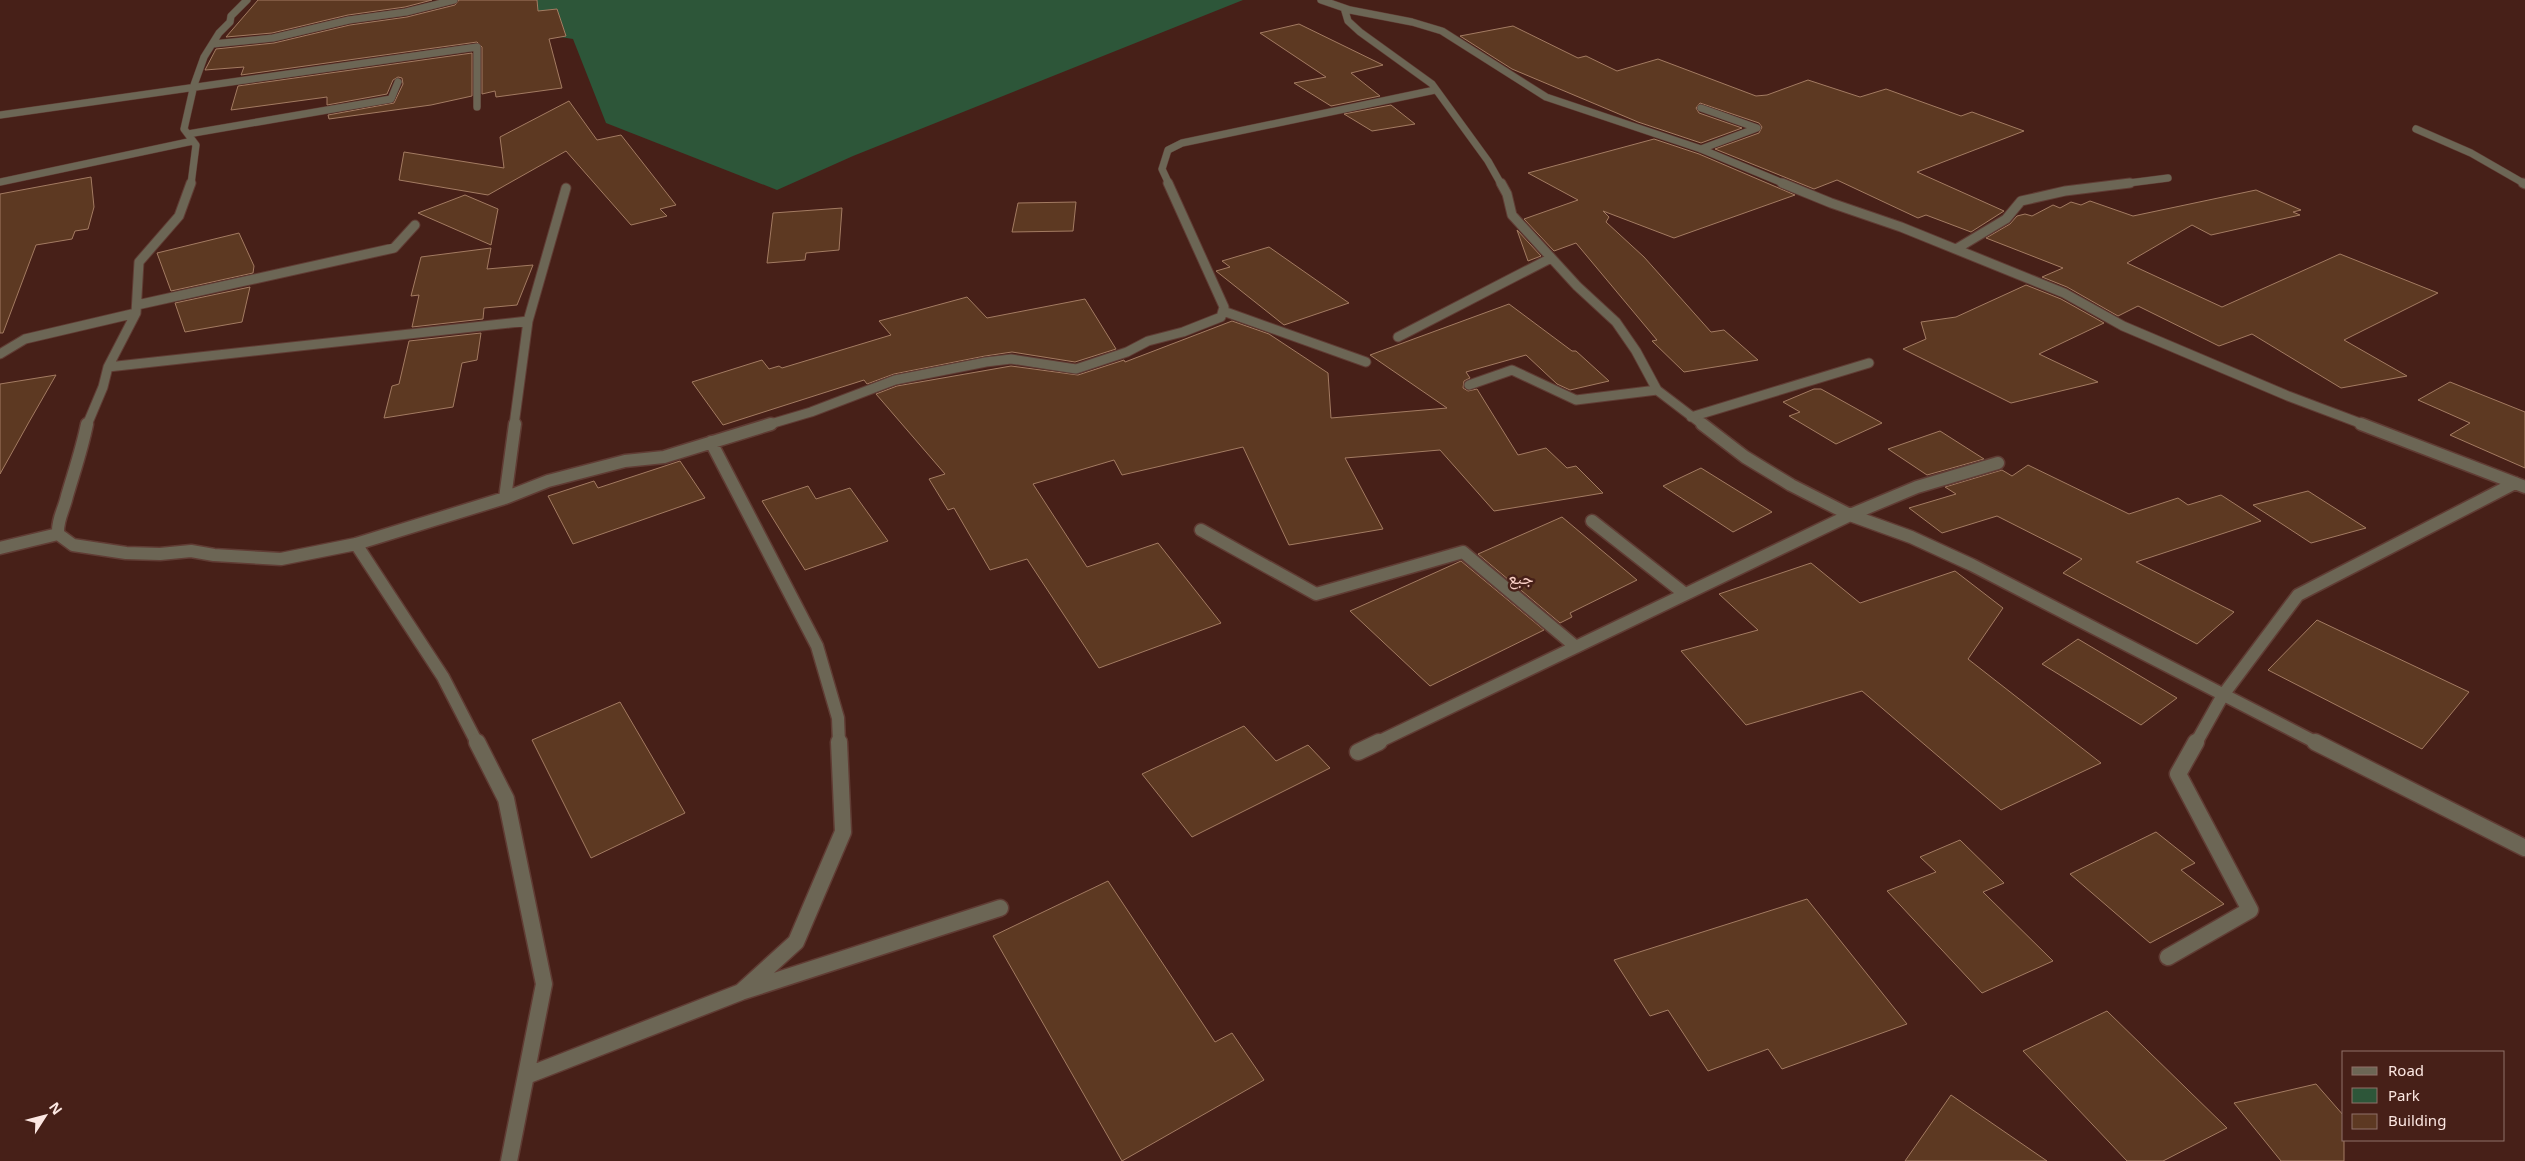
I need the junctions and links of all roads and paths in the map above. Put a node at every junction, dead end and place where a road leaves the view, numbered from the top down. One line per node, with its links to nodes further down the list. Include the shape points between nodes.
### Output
1 (247, 0): 5 (street, via 231,16 230,22)
2 (454, 0): 5 (street, via 274,38)
3 (1321, 0): 4 (street)
4 (1345, 11): 8 (street, via 1348,21 1360,32); 14 (street, via 1425,24 1442,31 1546,96)
5 (212, 44): 7 (street)
6 (398, 82): 13 (street, via 391,98)
7 (193, 86): 9 (street, via 478,47); 11 (street); 13 (street, via 184,129)
8 (1436, 90): 21 (street, via 1488,161 1506,194 1512,216); 23 (street, via 1231,131 1182,143 1168,150 1162,169)
9 (477, 107)
10 (1701, 108): 14 (street, via 1757,128)
11 (0, 115)
12 (2416, 129): 17 (street)
13 (190, 138): 16 (street); 22 (street, via 196,146 191,183 179,216 139,262)
14 (1701, 149): 20 (street)
15 (2168, 178): 20 (street, via 2065,191 2021,201 2006,220)
16 (0, 182)
17 (2525, 184)
18 (566, 188): 24 (street)
19 (415, 225): 22 (street, via 394,248)
20 (1956, 250): 35 (street, via 2064,293 2123,326 2279,392)
21 (1551, 258): 25 (street); 31 (street, via 1616,322)
22 (137, 309): 26 (street, via 25,339); 29 (street)
23 (1223, 311): 27 (street); 33 (street, via 1221,317 1206,323 1148,340 1127,352 1076,368 1011,360 923,373)
24 (528, 321): 29 (street); 36 (street)
25 (1398, 336)
26 (0, 354)
27 (1366, 362)
28 (1869, 364): 32 (street)
29 (108, 367): 40 (street, via 103,387 89,416 68,498 57,523)
30 (1469, 385): 31 (street, via 1512,370 1576,400)
31 (1657, 390): 32 (street)
32 (1691, 417): 37 (street, via 1768,471)
33 (712, 442): 36 (street, via 664,456 548,481); 50 (street, via 817,646 838,718 843,832 796,942)
34 (1998, 463): 37 (street, via 1917,487)
35 (2520, 485): 45 (street, via 2298,595)
36 (505, 498): 41 (street)
37 (1850, 515): 43 (street); 45 (street, via 1911,537 1972,565)
38 (1592, 521): 43 (street)
39 (1201, 530): 44 (street, via 1316,594 1463,552)
40 (58, 534): 41 (street, via 72,545 126,553 190,551 280,558); 42 (street)
41 (356, 544): 51 (street, via 444,677 506,799 544,984)
42 (0, 548)
43 (1685, 594): 44 (street)
44 (1576, 647): 46 (street)
45 (2223, 695): 47 (street); 49 (street, via 2178,774 2250,910)
46 (1358, 752)
47 (2525, 848)
48 (1000, 908): 50 (street)
49 (2168, 957)
50 (741, 992): 51 (street)
51 (526, 1076): 52 (street)
52 (509, 1161)

